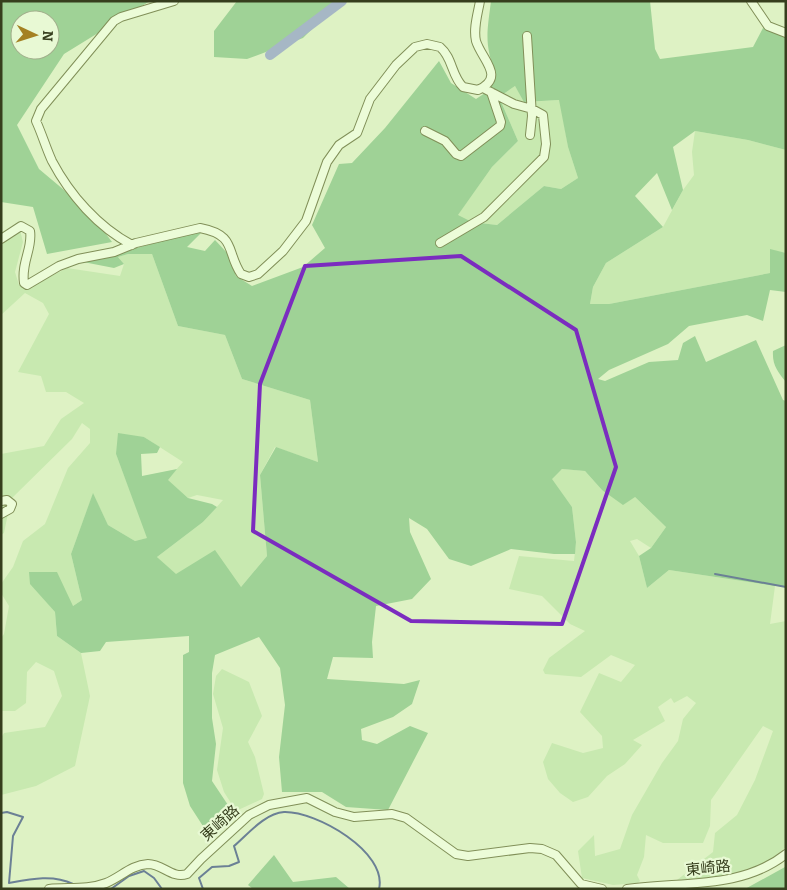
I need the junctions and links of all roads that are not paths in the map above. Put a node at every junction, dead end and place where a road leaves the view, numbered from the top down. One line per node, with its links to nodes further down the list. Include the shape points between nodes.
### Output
1 (174, 1): 13 (street, via 114,21 40,108 36,121 52,160 72,194 104,226)
2 (480, 1): 6 (street, via 476,42 491,73 489,84)
3 (750, 1): 4 (street, via 768,26)
4 (786, 34)
5 (527, 36): 8 (street)
6 (483, 88): 7 (street); 13 (street, via 472,90 463,87 440,47 421,45 409,50 373,95 357,133 339,146 327,162 306,221 284,251 258,274 249,277 241,274 228,242 204,229 183,231)
7 (491, 92): 8 (street); 9 (street, via 500,126 461,156 445,141)
8 (532, 109): 10 (street); 12 (street, via 543,115 544,157 484,218)
9 (425, 131)
10 (530, 135)
11 (1, 239): 13 (street, via 21,226 30,231 22,269 24,284 28,285 63,264)
12 (440, 243)
13 (132, 245)
14 (1, 501): 15 (street, via 7,500 12,504)
15 (1, 514)
16 (786, 854): 19 (street, 東崎路, via 740,878)
17 (49, 889): 18 (street, 東崎路, via 105,884 141,865 160,866 176,876 187,874 249,815 268,805 307,798 354,817 392,814 406,818 456,854 468,856 530,848 542,850 556,855 581,884)
18 (602, 889)
19 (627, 889)

